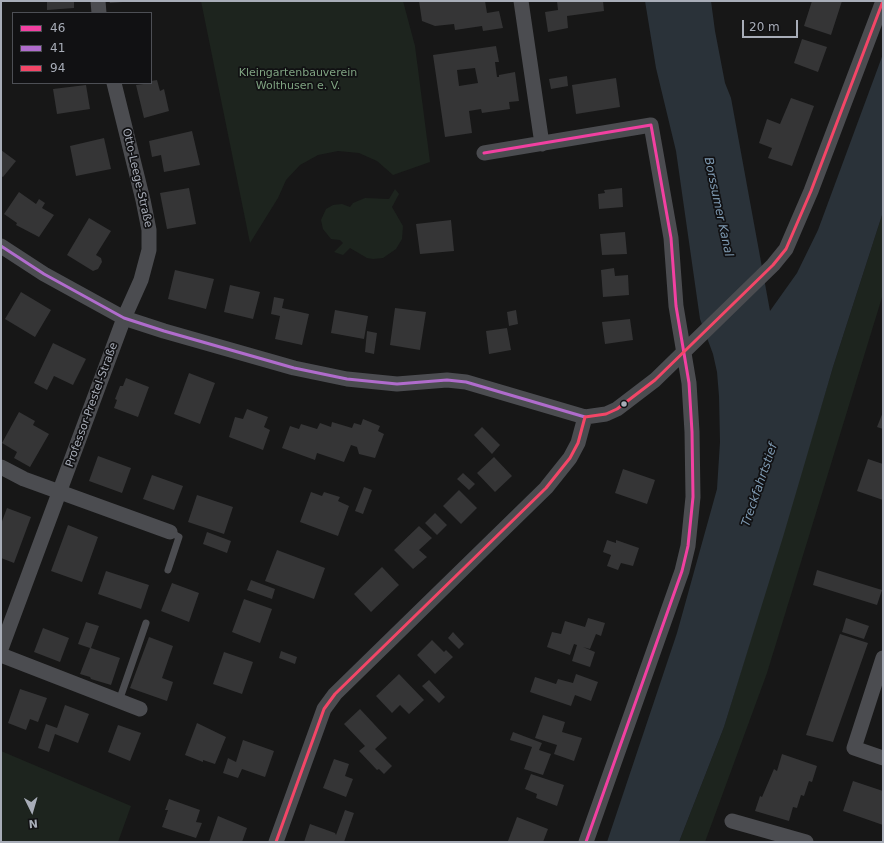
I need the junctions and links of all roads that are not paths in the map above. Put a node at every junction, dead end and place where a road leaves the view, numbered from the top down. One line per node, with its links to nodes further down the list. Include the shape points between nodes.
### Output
1 (98, 1): 4 (street)
2 (521, 1): 6 (street)
3 (883, 1): 10 (street, via 786,249 773,265)
4 (99, 12)
5 (114, 84): 9 (street, Otto-Leege-Straße, via 149,230 149,250 145,268)
6 (542, 144): 7 (street); 10 (street, via 652,124 671,238 676,306)
7 (484, 153)
8 (1, 246): 9 (street, via 44,274)
9 (124, 318): 11 (street, via 331,376 372,383 447,380 466,382); 13 (street, Professor-Prestel-Straße)
10 (684, 351): 11 (street, via 656,380 624,404 606,414); 25 (street, via 689,383 693,462 693,497 688,546 682,572)
11 (585, 417): 24 (street, via 578,443 570,458 546,488 335,694 324,709)
12 (1, 467): 13 (street, via 24,479)
13 (60, 492): 14 (street); 17 (street, Professor-Prestel-Straße)
14 (170, 532): 15 (lane, via 179,537)
15 (168, 570)
16 (146, 623): 20 (lane)
17 (1, 649)
18 (1, 655): 20 (street)
19 (883, 658): 22 (street, via 854,748)
20 (119, 701): 21 (street)
21 (140, 709)
22 (883, 758)
23 (732, 821): 26 (street)
24 (276, 842)
25 (586, 842)
26 (806, 842)

